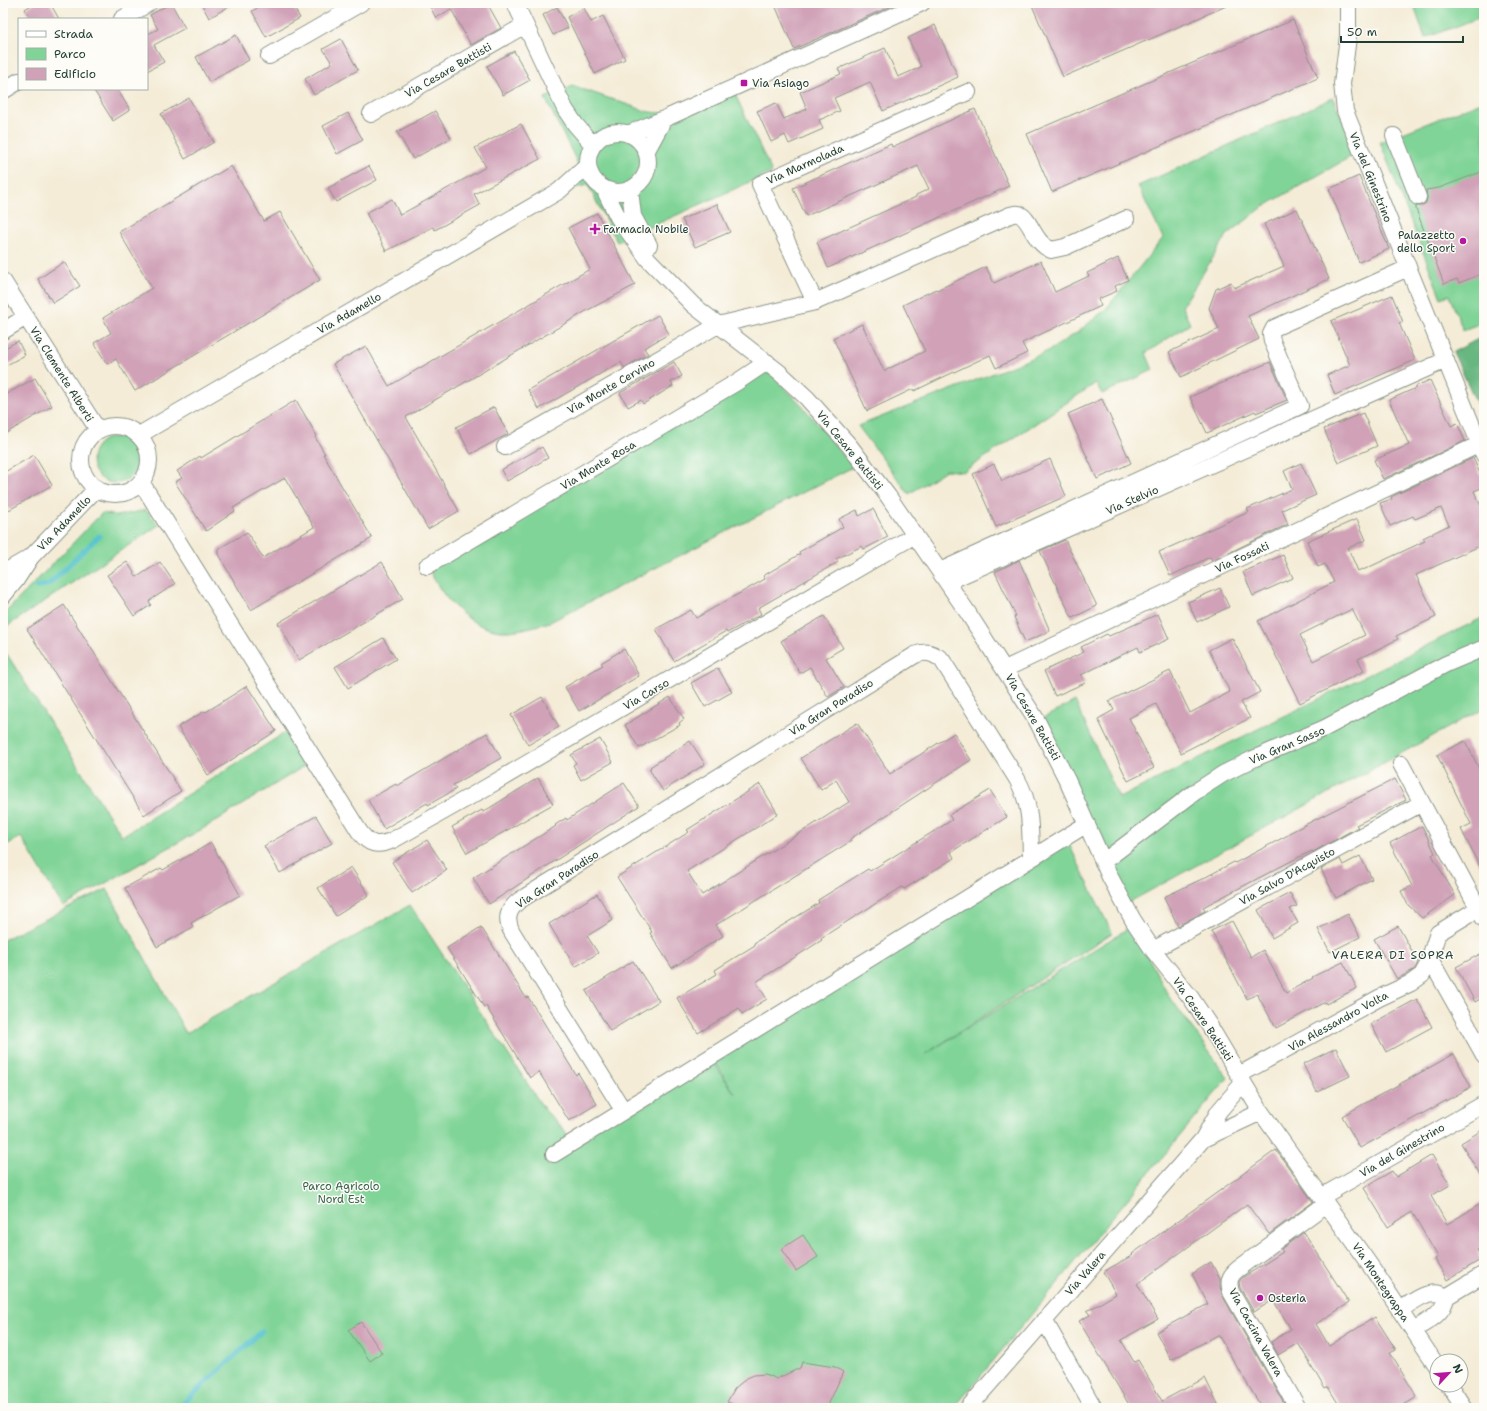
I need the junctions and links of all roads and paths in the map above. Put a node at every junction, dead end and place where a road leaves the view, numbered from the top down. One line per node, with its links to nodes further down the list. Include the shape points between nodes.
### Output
1 (149, 3): 6 (street)
2 (361, 3): 8 (street)
3 (515, 3): 7 (street)
4 (1348, 3): 24 (street, Via del Ginestrino, via 1348,37 1342,78 1343,104)
5 (919, 4): 13 (street)
6 (124, 18)
7 (525, 25): 12 (street, Via Cesare Battisti); 16 (street, via 567,113)
8 (269, 56)
9 (18, 82): 10 (street)
10 (3, 91)
11 (968, 92): 27 (street, Via Marmolada, via 760,184)
12 (371, 114)
13 (664, 119): 14 (street); 17 (street)
14 (628, 134): 16 (street, via 608,134); 17 (street, via 638,140)
15 (1394, 136): 22 (street)
16 (593, 145): 18 (street)
17 (646, 152): 20 (street, via 648,161 645,174 639,184)
18 (588, 165): 19 (street, via 591,176); 21 (street, Via Adamello)
19 (600, 186): 20 (street, via 617,192); 21 (street, Via Adamello); 26 (street, Via Cesare Battisti, via 648,259)
20 (630, 190): 26 (street, Via Cesare Battisti, via 636,222)
21 (559, 191): 36 (street, Via Adamello)
22 (1418, 197)
23 (1126, 219): 27 (street, via 1066,247 1051,250 1041,244 1020,214 1014,214)
24 (1408, 268): 31 (street, Via del Ginestrino); 33 (street, via 1274,328 1271,334 1272,341)
25 (3, 281): 28 (street, Via Clemente Alberti)
26 (675, 287): 29 (street, Via Cesare Battisti)
27 (815, 302): 29 (street)
28 (26, 317): 30 (street, Via Clemente Alberti); 35 (street, Via Clemente Alberti)
29 (718, 325): 32 (street, Via Cesare Battisti); 37 (street, Via Monte Cervino)
30 (3, 331)
31 (1446, 360): 34 (street, Via Stelvio); 38 (street, Via del Ginestrino)
32 (767, 362): 41 (street, Via Cesare Battisti, via 807,398 843,438); 43 (street, Via Monte Rosa)
33 (1300, 406): 34 (street, via 1307,414); 45 (street, Via Stelvio)
34 (1318, 417): 45 (street, Via Stelvio)
35 (98, 430): 36 (street, Via Clemente Alberti, via 117,426 130,429); 40 (street, Via Clemente Alberti, via 86,443 81,459 85,476)
36 (139, 435): 39 (street, via 147,446 149,460 148,470)
37 (504, 447)
38 (1482, 449): 48 (street, Via Fossati)
39 (141, 482): 40 (street, via 133,489 120,494); 41 (street, Via Carso, via 359,831 364,838 374,844 384,844 393,840 487,787)
40 (97, 488): 42 (street, Via Adamello)
41 (915, 535): 45 (street, Via Cesare Battisti)
42 (30, 557): 44 (street, Via Adamello); 46 (street, Via Adamello)
43 (427, 566)
44 (3, 573)
45 (943, 577): 48 (street, Via Cesare Battisti)
46 (3, 596)
47 (1484, 648): 53 (street, Via Gran Sasso, via 1446,664 1325,728 1223,774 1195,792)
48 (1005, 669): 51 (street, Via Cesare Battisti, via 1048,740)
49 (1401, 764): 50 (street, Via Alessandro Volta)
50 (1422, 803): 54 (street, Via Alessandro Volta); 55 (street, Via Salvo D'Acquisto)
51 (1087, 824): 52 (street); 53 (street, Via Cesare Battisti)
52 (1031, 858): 60 (street); 60 (street, Via Gran Paradiso, via 1029,809 1017,779 943,662 929,653 915,655 520,900 509,911 508,919 512,932)
53 (1103, 862): 55 (street, Via Cesare Battisti, via 1129,912)
54 (1482, 911): 56 (street, Via Alessandro Volta, via 1438,933)
55 (1153, 950): 58 (street, Via Cesare Battisti, via 1195,1004)
56 (1430, 959): 57 (street); 58 (street, Via Alessandro Volta, via 1422,974 1411,983 1379,998)
57 (1484, 1055)
58 (1241, 1079): 61 (street, Via Cesare Battisti); 62 (street, Via Valera)
59 (1484, 1104): 64 (street, Via del Ginestrino)
60 (622, 1110): 63 (street)
61 (1261, 1112): 62 (street, Via Valera); 64 (street, Via Cesare Battisti)
62 (1202, 1139): 68 (street, Via Valera)
63 (554, 1154)
64 (1323, 1200): 67 (street, Via Montegrappa); 74 (street, Via Cascina Valera, via 1238,1269 1229,1280 1231,1292)
65 (1484, 1274): 66 (street)
66 (1446, 1297): 67 (street, via 1437,1292 1428,1294); 69 (street, via 1437,1315)
67 (1400, 1310): 69 (street, Via Montegrappa)
68 (1044, 1320): 72 (street, Via Valera); 73 (street)
69 (1413, 1330): 70 (street, Via Montegrappa)
70 (1429, 1354)
71 (1454, 1393): 75 (street)
72 (968, 1408)
73 (1094, 1408)
74 (1298, 1408)
75 (1464, 1408)

